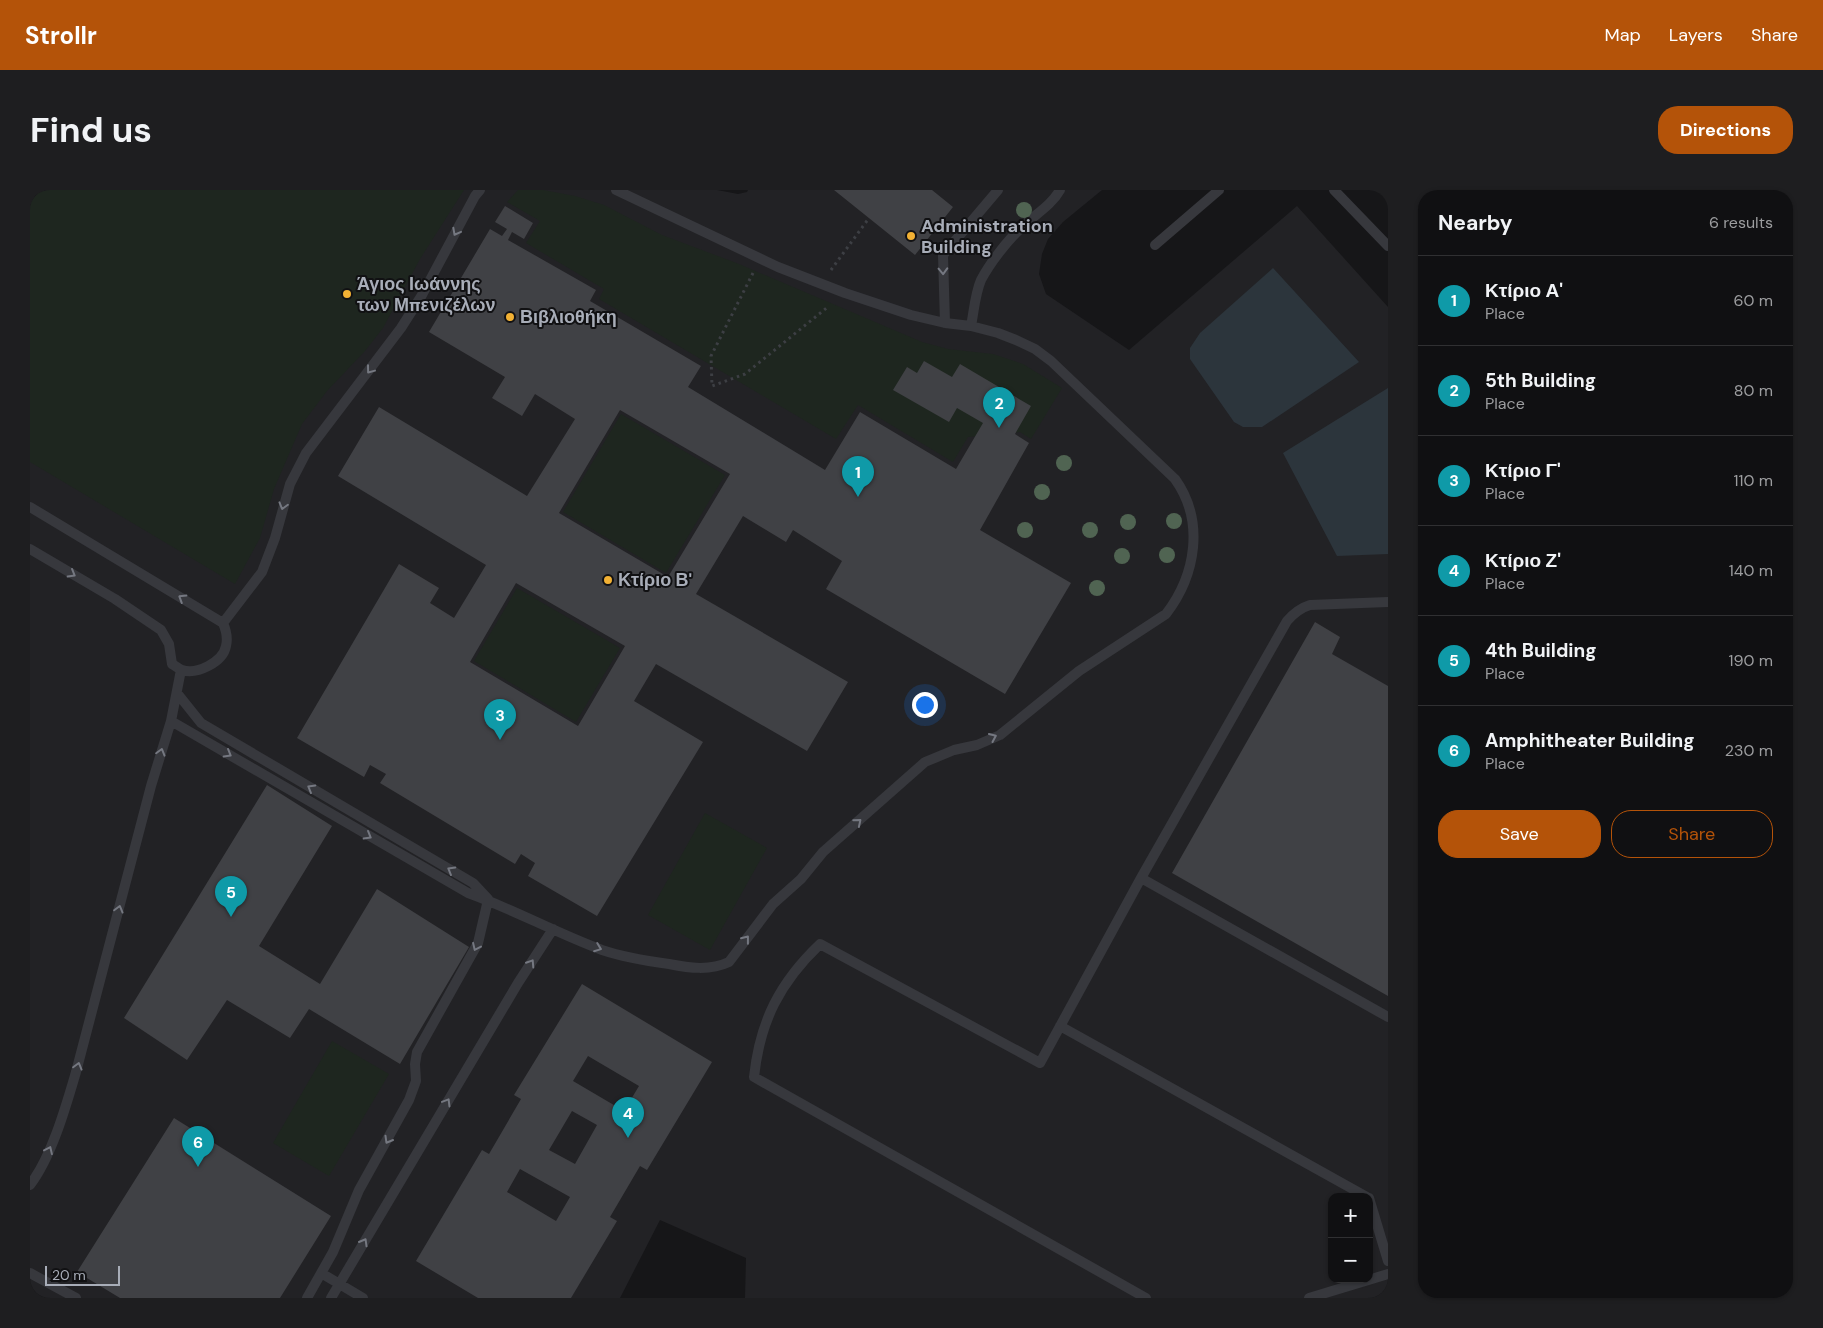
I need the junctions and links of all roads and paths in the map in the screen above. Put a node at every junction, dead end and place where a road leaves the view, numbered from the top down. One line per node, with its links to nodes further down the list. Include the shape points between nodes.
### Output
1 (480, 190): 18 (lane, one-way to 18, via 422,295 306,453 290,484 262,572)
2 (616, 190): 10 (lane)
3 (998, 190): 13 (lane, one-way to 13, via 943,255)
4 (1060, 190): 14 (lane, via 1052,202 1009,241 981,280)
5 (1218, 190): 8 (lane)
6 (1334, 190): 9 (lane)
7 (869, 218): 11 (path)
8 (1155, 245)
9 (1388, 246)
10 (760, 259): 11 (lane); 12 (path, via 711,356 712,386 745,374)
11 (821, 283): 12 (lane)
12 (846, 293): 13 (lane)
13 (944, 323): 14 (lane)
14 (971, 326): 24 (lane, one-way to 14, via 602,950 647,961 693,968 729,962 773,904 823,852 925,762 1000,735 1079,672 1166,614 1174,604 1191,562 1194,526 1187,500 1175,479 1051,361 1016,340)
15 (30, 507): 18 (lane, one-way to 15)
16 (30, 549): 19 (lane, one-way to 19, via 161,630 169,644 172,664)
17 (1388, 602): 22 (lane, via 1310,605 1287,621)
18 (223, 623): 19 (lane, via 226,647 221,657 206,667)
19 (182, 670): 20 (lane)
20 (176, 693): 21 (lane); 23 (lane, one-way to 20, via 473,883 201,723)
21 (171, 721): 23 (lane, one-way to 23, via 468,893); 27 (lane, one-way to 21, via 49,1151 64,1113)
22 (1141, 878): 25 (lane); 26 (lane)
23 (488, 900): 24 (lane); 32 (lane, one-way to 32, via 478,943 417,1052 416,1081 409,1100 359,1190)
24 (554, 929): 34 (lane, one-way to 24, via 518,983)
25 (1388, 1017)
26 (1060, 1026): 28 (lane); 39 (lane, via 1040,1063 820,944 790,976 774,1002 761,1035 754,1077)
27 (30, 1185)
28 (1361, 1193)
29 (1373, 1213): 30 (lane)
30 (1388, 1260)
31 (30, 1273): 35 (lane)
32 (321, 1273): 34 (lane); 36 (lane)
33 (1388, 1274): 40 (lane)
34 (340, 1284): 37 (lane); 38 (lane)
35 (76, 1298)
36 (307, 1298)
37 (331, 1298)
38 (363, 1298)
39 (1146, 1298)
40 (1309, 1298)

